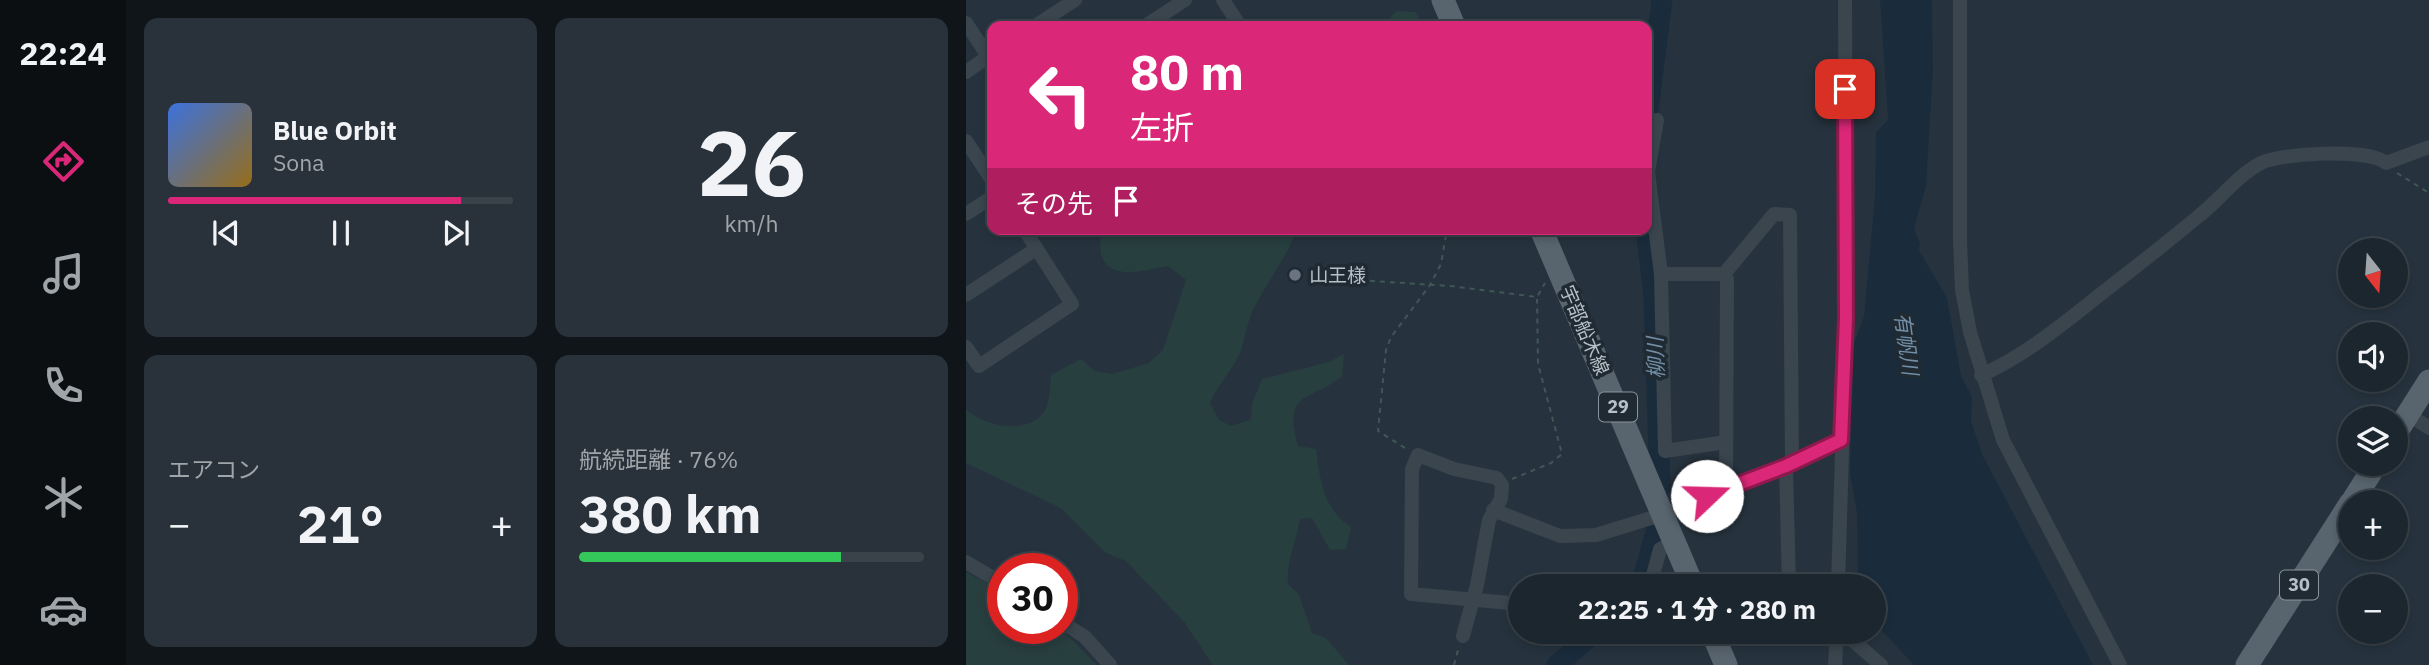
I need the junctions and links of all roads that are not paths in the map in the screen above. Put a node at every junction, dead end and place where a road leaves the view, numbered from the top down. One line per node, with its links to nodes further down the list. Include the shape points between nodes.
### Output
1 (1075, 0): 7 (street)
2 (1185, 0): 8 (street)
3 (1223, 0): 9 (street)
4 (1443, 0): 10 (main road)
5 (1845, 0): 35 (street, via 1846,318)
6 (1960, 0): 30 (street, via 1962,290)
7 (1043, 21)
8 (1153, 21)
9 (1237, 21)
10 (1452, 21)
11 (966, 23): 12 (street)
12 (987, 52)
13 (987, 60): 14 (street)
14 (966, 72)
15 (1657, 120): 18 (street)
16 (966, 141): 19 (street)
17 (2429, 147): 30 (street, via 2386,163 2381,158 2346,153 2261,163 2052,332)
18 (1652, 149)
19 (987, 172)
20 (987, 200): 22 (street)
21 (1652, 203): 26 (street)
22 (966, 214)
23 (1028, 235): 25 (street)
24 (1544, 235): 40 (main road, 宇部船木線 / 29)
25 (1036, 249): 28 (street); 29 (street, via 1072,304 979,366)
26 (1661, 274): 27 (street); 36 (street, via 1665,451)
27 (1724, 274): 36 (street); 37 (street, via 1774,214 1790,215)
28 (966, 295)
29 (966, 347)
30 (1980, 375): 60 (street, via 2003,440)
31 (2429, 381): 32 (main road)
32 (2408, 414)
33 (2408, 425): 34 (street)
34 (2429, 428)
35 (1841, 440): 37 (street); 48 (street)
36 (1726, 442): 38 (street)
37 (1789, 464): 38 (street); 47 (street)
38 (1726, 489): 40 (street)
39 (1493, 510): 40 (street, via 1560,536 1580,537); 49 (street); 49 (street, via 1501,499 1502,485 1497,478 1418,455 1412,469 1411,594)
40 (1664, 514): 42 (main road, 宇部船木線 / 29)
41 (2338, 523): 61 (main road, 30)
42 (1675, 542): 45 (street, via 1660,549); 46 (main road, 宇部船木線 / 29)
43 (966, 562): 44 (street)
44 (987, 574)
45 (1653, 574)
46 (1688, 574)
47 (1789, 574)
48 (1838, 574)
49 (1473, 600): 50 (street); 52 (street)
50 (1508, 603)
51 (1078, 634): 56 (street)
52 (1463, 636)
53 (1717, 644): 57 (main road)
54 (1836, 644): 58 (street)
55 (1857, 644): 59 (street)
56 (1110, 665)
57 (1726, 665)
58 (1835, 665)
59 (1881, 665)
60 (2120, 665)
61 (2247, 665)

